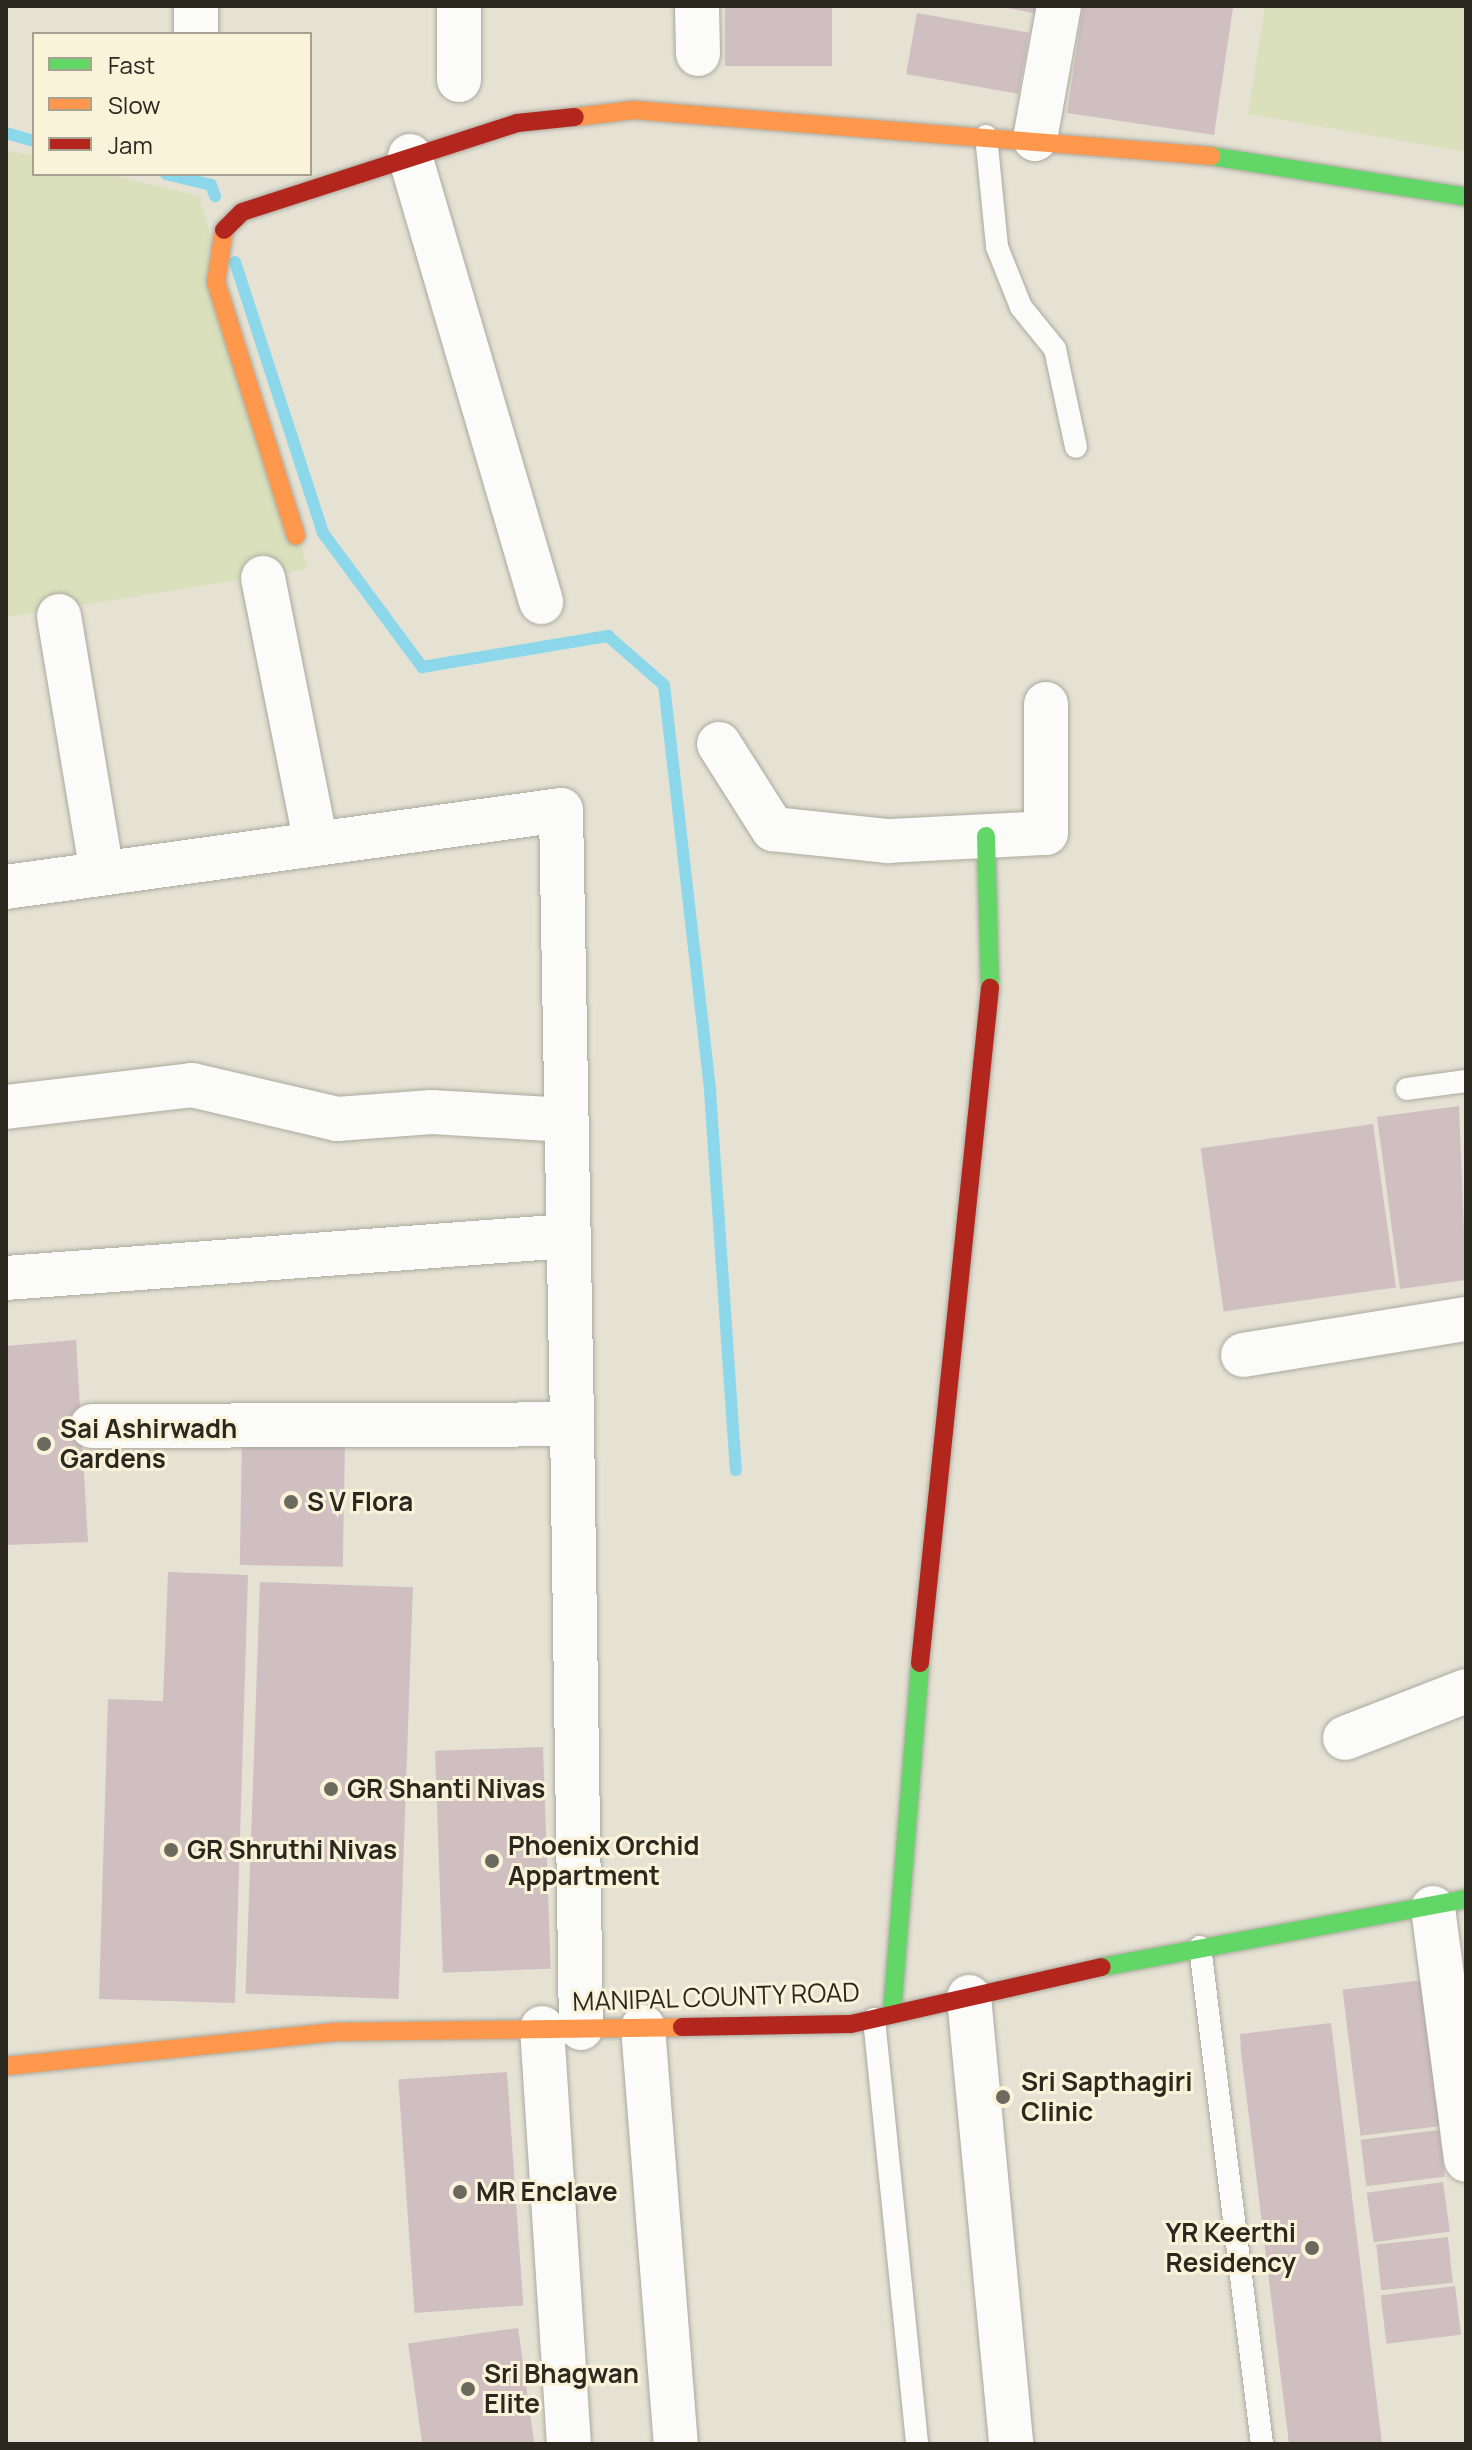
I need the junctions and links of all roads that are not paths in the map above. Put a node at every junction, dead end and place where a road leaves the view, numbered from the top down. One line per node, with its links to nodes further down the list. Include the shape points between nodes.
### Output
1 (196, 6): 5 (street)
2 (459, 6): 7 (street)
3 (697, 6): 6 (street)
4 (1059, 6): 9 (street)
5 (196, 32)
6 (698, 54)
7 (459, 80)
8 (986, 136): 9 (street); 10 (street, via 580,111); 12 (lane, via 997,247 1021,307 1055,349)
9 (1035, 139): 11 (street, via 1237,158)
10 (410, 156): 13 (street, via 242,212 219,235 216,282); 15 (street)
11 (1466, 197)
12 (1076, 447)
13 (296, 536)
14 (263, 578): 20 (street)
15 (541, 602)
16 (59, 616): 21 (street)
17 (1046, 704): 19 (street, via 1046,833)
18 (719, 744): 19 (street, via 773,829 888,841)
19 (986, 836): 38 (street, via 990,1007)
20 (316, 844): 21 (street); 26 (street, via 561,810)
21 (102, 873): 22 (street)
22 (6, 887)
23 (1466, 1081): 24 (lane)
24 (1407, 1089)
25 (6, 1107): 26 (street, via 192,1085 337,1119 432,1112)
26 (566, 1120): 27 (street)
27 (567, 1236): 28 (street); 31 (street)
28 (6, 1278)
29 (1466, 1319): 30 (street)
30 (1243, 1355)
31 (572, 1424): 32 (street); 40 (street)
32 (92, 1426)
33 (1466, 1691): 34 (street)
34 (1345, 1738)
35 (1450, 1904): 36 (street, MANIPAL COUNTY ROAD); 42 (street)
36 (1200, 1947): 37 (street, MANIPAL COUNTY ROAD); 47 (lane)
37 (969, 1997): 38 (street, MANIPAL COUNTY ROAD); 46 (street)
38 (883, 2016): 39 (street, MANIPAL COUNTY ROAD); 45 (lane)
39 (643, 2027): 40 (street, MANIPAL COUNTY ROAD); 44 (street)
40 (562, 2028): 41 (street, MANIPAL COUNTY ROAD, via 333,2032); 43 (street)
41 (6, 2066)
42 (1466, 2160)
43 (569, 2444)
44 (676, 2444)
45 (917, 2444)
46 (1011, 2444)
47 (1262, 2444)

